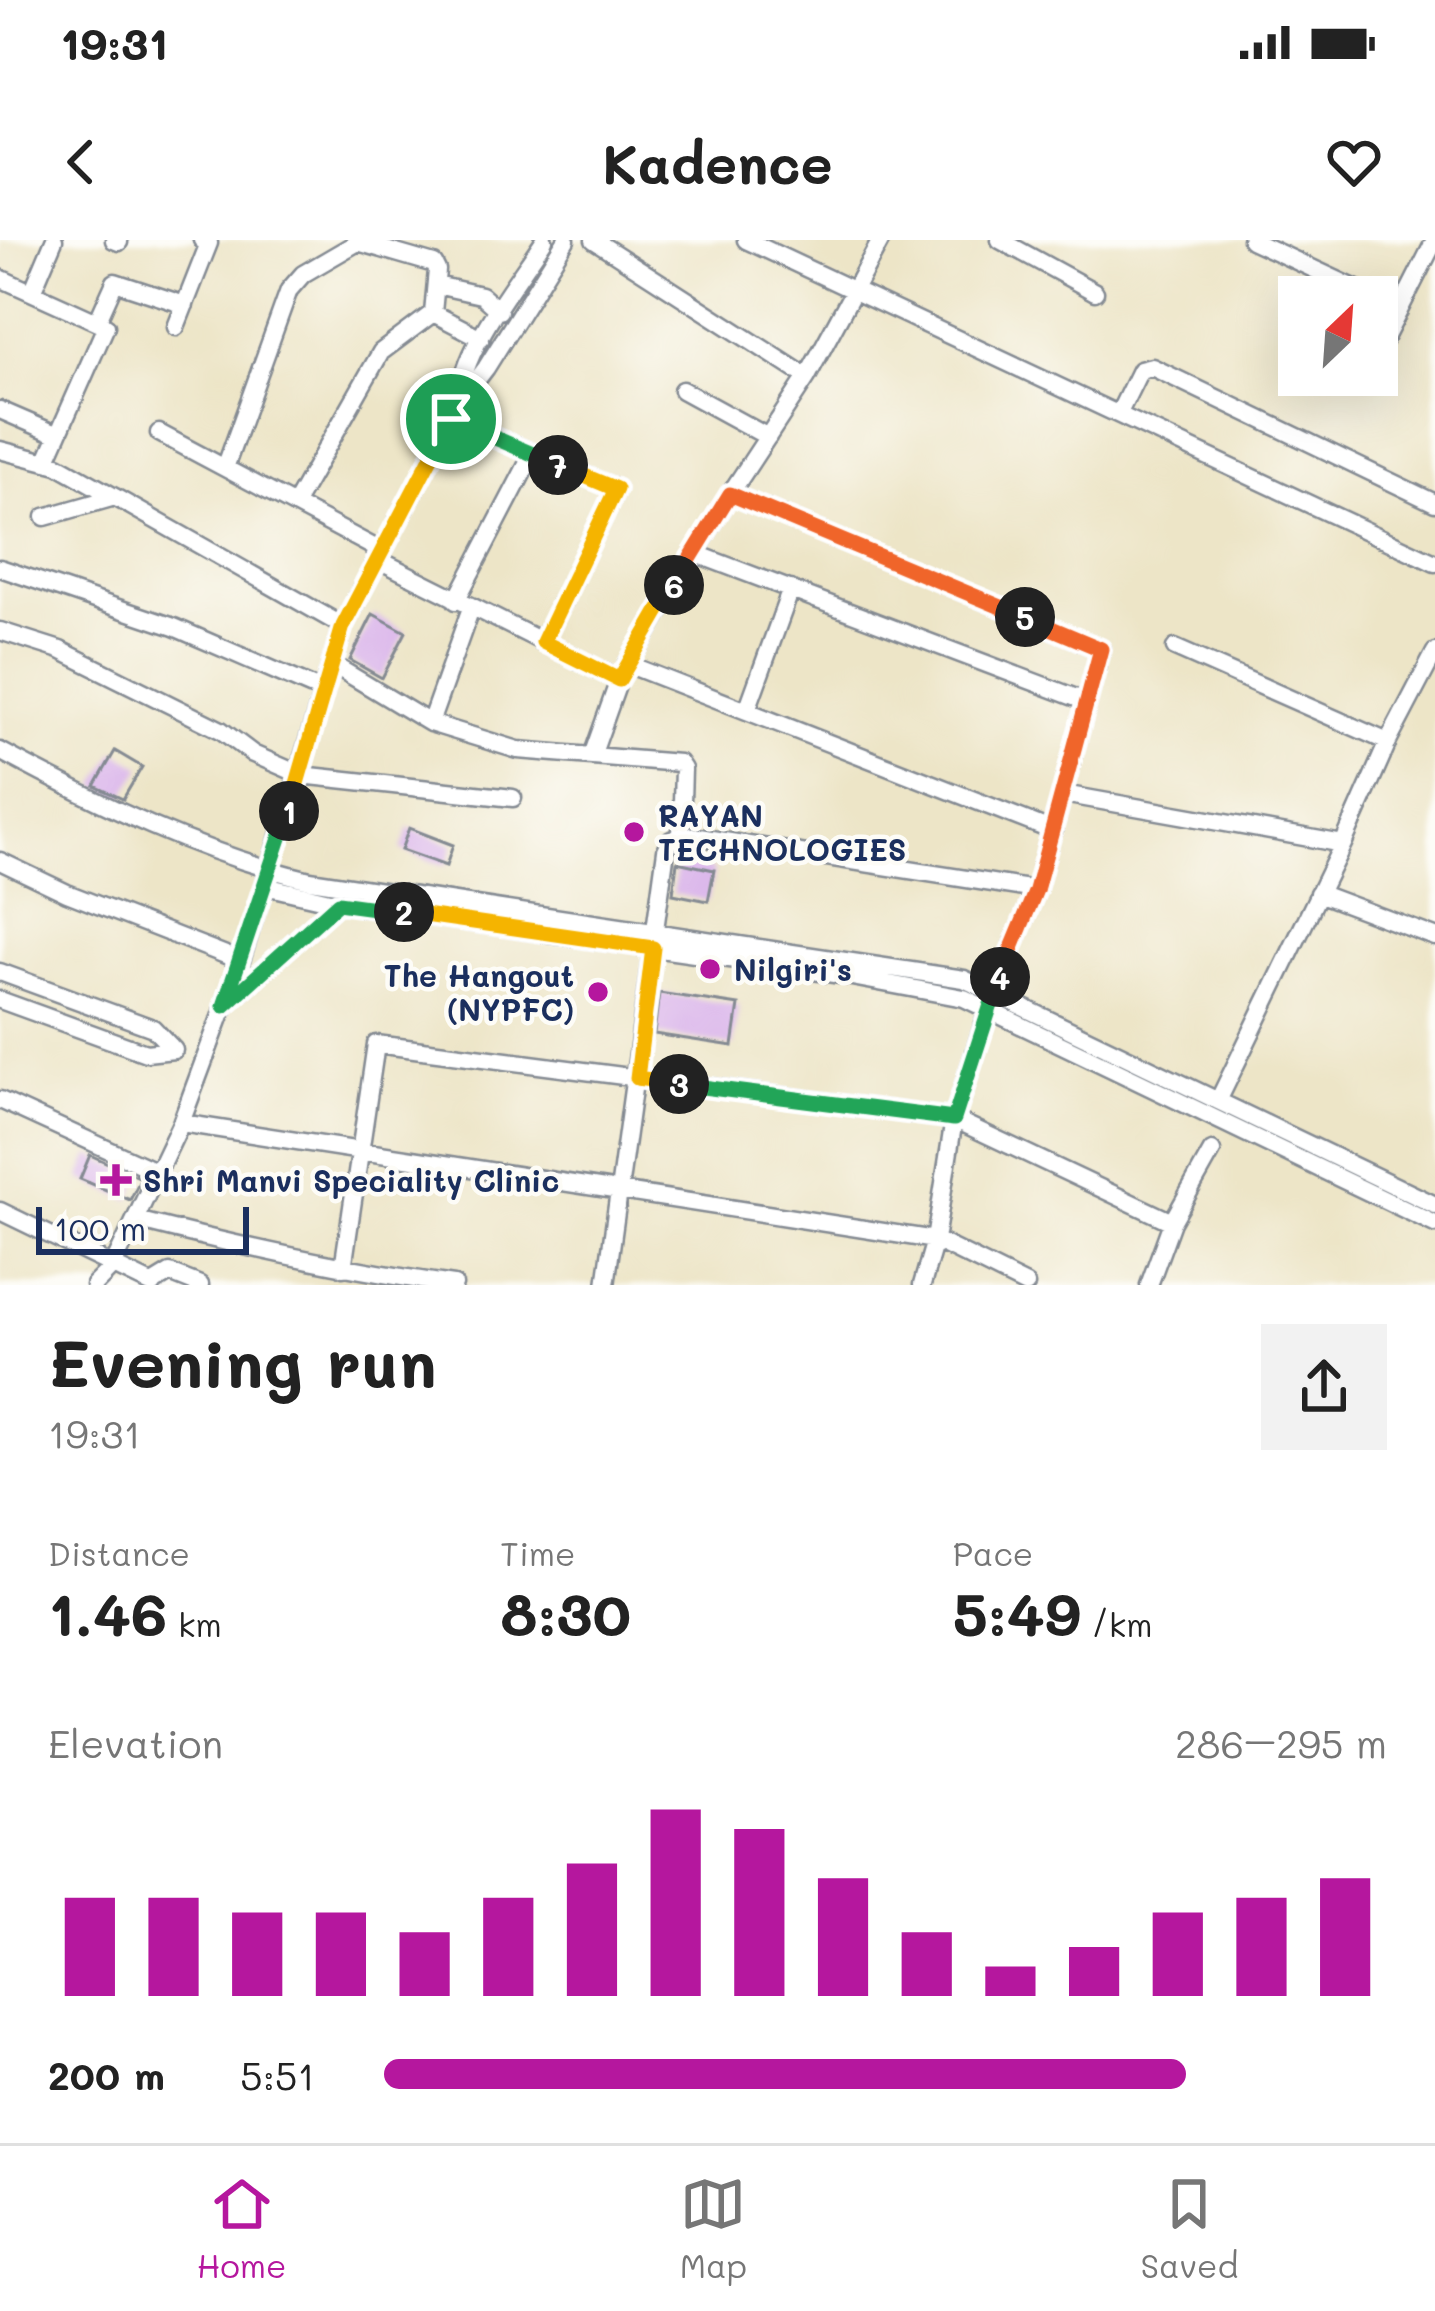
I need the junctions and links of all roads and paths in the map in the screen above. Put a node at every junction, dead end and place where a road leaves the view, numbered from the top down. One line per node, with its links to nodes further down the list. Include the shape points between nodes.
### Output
1 (55, 240): 18 (street)
2 (202, 240): 20 (street, via 209,243)
3 (434, 240): 13 (street)
4 (544, 240): 22 (street)
5 (566, 240): 30 (street)
6 (594, 240): 28 (street)
7 (746, 240): 17 (street)
8 (881, 240): 17 (street)
9 (1000, 240): 12 (street)
10 (1251, 240): 14 (street)
11 (1435, 240): 21 (street)
12 (1024, 246): 19 (street)
13 (426, 262): 16 (street, via 436,267); 40 (street, via 358,242 298,279)
14 (1329, 276)
15 (0, 278): 18 (street)
16 (436, 285): 22 (street, via 481,295); 23 (street)
17 (854, 290): 28 (street); 32 (street)
18 (32, 292): 25 (street)
19 (1096, 292)
20 (184, 305): 25 (street, via 115,282); 26 (street)
21 (1400, 309): 24 (street)
22 (499, 310): 27 (street)
23 (434, 313): 27 (street); 44 (street, via 381,352)
24 (1398, 313)
25 (98, 322): 35 (street, via 106,326)
26 (176, 327)
27 (482, 338): 30 (street)
28 (807, 377): 36 (street)
29 (682, 390): 36 (street)
30 (460, 402): 33 (street)
31 (0, 410): 35 (street)
32 (1119, 413): 43 (street, via 1140,370 1152,367); 48 (street)
33 (451, 419): 38 (street); 47 (street)
34 (159, 433): 40 (street)
35 (58, 435): 39 (street)
36 (768, 437): 41 (street)
37 (0, 450): 39 (street)
38 (532, 455): 51 (street); 54 (street, via 616,489)
39 (46, 462): 42 (street)
40 (225, 468): 44 (street)
41 (730, 494): 46 (street); 60 (street, via 1101,649)
42 (115, 497): 45 (street); 52 (street)
43 (1435, 503)
44 (294, 505): 47 (street)
45 (46, 517)
46 (694, 553): 50 (street); 58 (street)
47 (379, 555): 51 (street); 52 (street)
48 (1435, 563)
49 (0, 568): 59 (street, via 174,627)
50 (791, 589): 60 (street); 61 (street)
51 (463, 604): 54 (street); 62 (street)
52 (343, 626): 57 (street)
53 (0, 631): 66 (street, via 60,650)
54 (543, 642): 58 (street)
55 (1174, 647): 63 (street)
56 (1435, 652): 63 (street)
57 (332, 664): 59 (street); 62 (street)
58 (623, 672): 61 (street); 65 (street)
59 (324, 692): 66 (street)
60 (1087, 702): 67 (street)
61 (747, 710): 69 (street)
62 (430, 723): 65 (street, via 518,750)
63 (1388, 742): 71 (street)
64 (0, 751): 73 (street)
65 (592, 756): 70 (street, via 679,763)
66 (301, 775): 68 (street); 73 (street)
67 (1063, 794): 69 (street); 71 (street)
68 (513, 798)
69 (1053, 831): 74 (street)
70 (681, 835): 74 (street); 78 (street, via 666,850)
71 (1343, 844): 75 (street)
72 (0, 861): 79 (street)
73 (268, 878): 76 (street); 78 (street); 79 (street)
74 (1036, 890): 81 (street)
75 (1318, 893): 77 (street); 88 (street)
76 (338, 903): 78 (street); 83 (street)
77 (1435, 937)
78 (654, 939): 81 (street); 86 (street)
79 (242, 961): 83 (street)
80 (0, 972): 84 (street, via 153,1028)
81 (992, 999): 88 (street); 89 (street); 99 (street)
82 (0, 1000): 84 (street, via 146,1053)
83 (224, 1006): 85 (street)
84 (174, 1050): 85 (street)
85 (204, 1061): 90 (street)
86 (637, 1078): 89 (street); 91 (street, via 376,1045); 94 (street)
87 (0, 1100): 93 (street)
88 (1218, 1101): 95 (street)
89 (954, 1119): 98 (street); 100 (street)
90 (181, 1123): 91 (street); 93 (street)
91 (361, 1150): 94 (street); 102 (street)
92 (1212, 1151): 98 (street)
93 (155, 1171): 97 (street)
94 (621, 1190): 100 (street); 107 (street)
95 (1435, 1205)
96 (0, 1211): 101 (street)
97 (136, 1220): 101 (street); 102 (street)
98 (1172, 1222): 110 (street)
99 (1435, 1224)
100 (935, 1240): 108 (street); 109 (street)
101 (113, 1266): 103 (street); 104 (street)
102 (344, 1268): 106 (street)
103 (94, 1285)
104 (152, 1285): 105 (street, via 170,1273)
105 (200, 1285)
106 (454, 1285)
107 (606, 1285)
108 (922, 1285)
109 (1026, 1285)
110 (1149, 1285)

